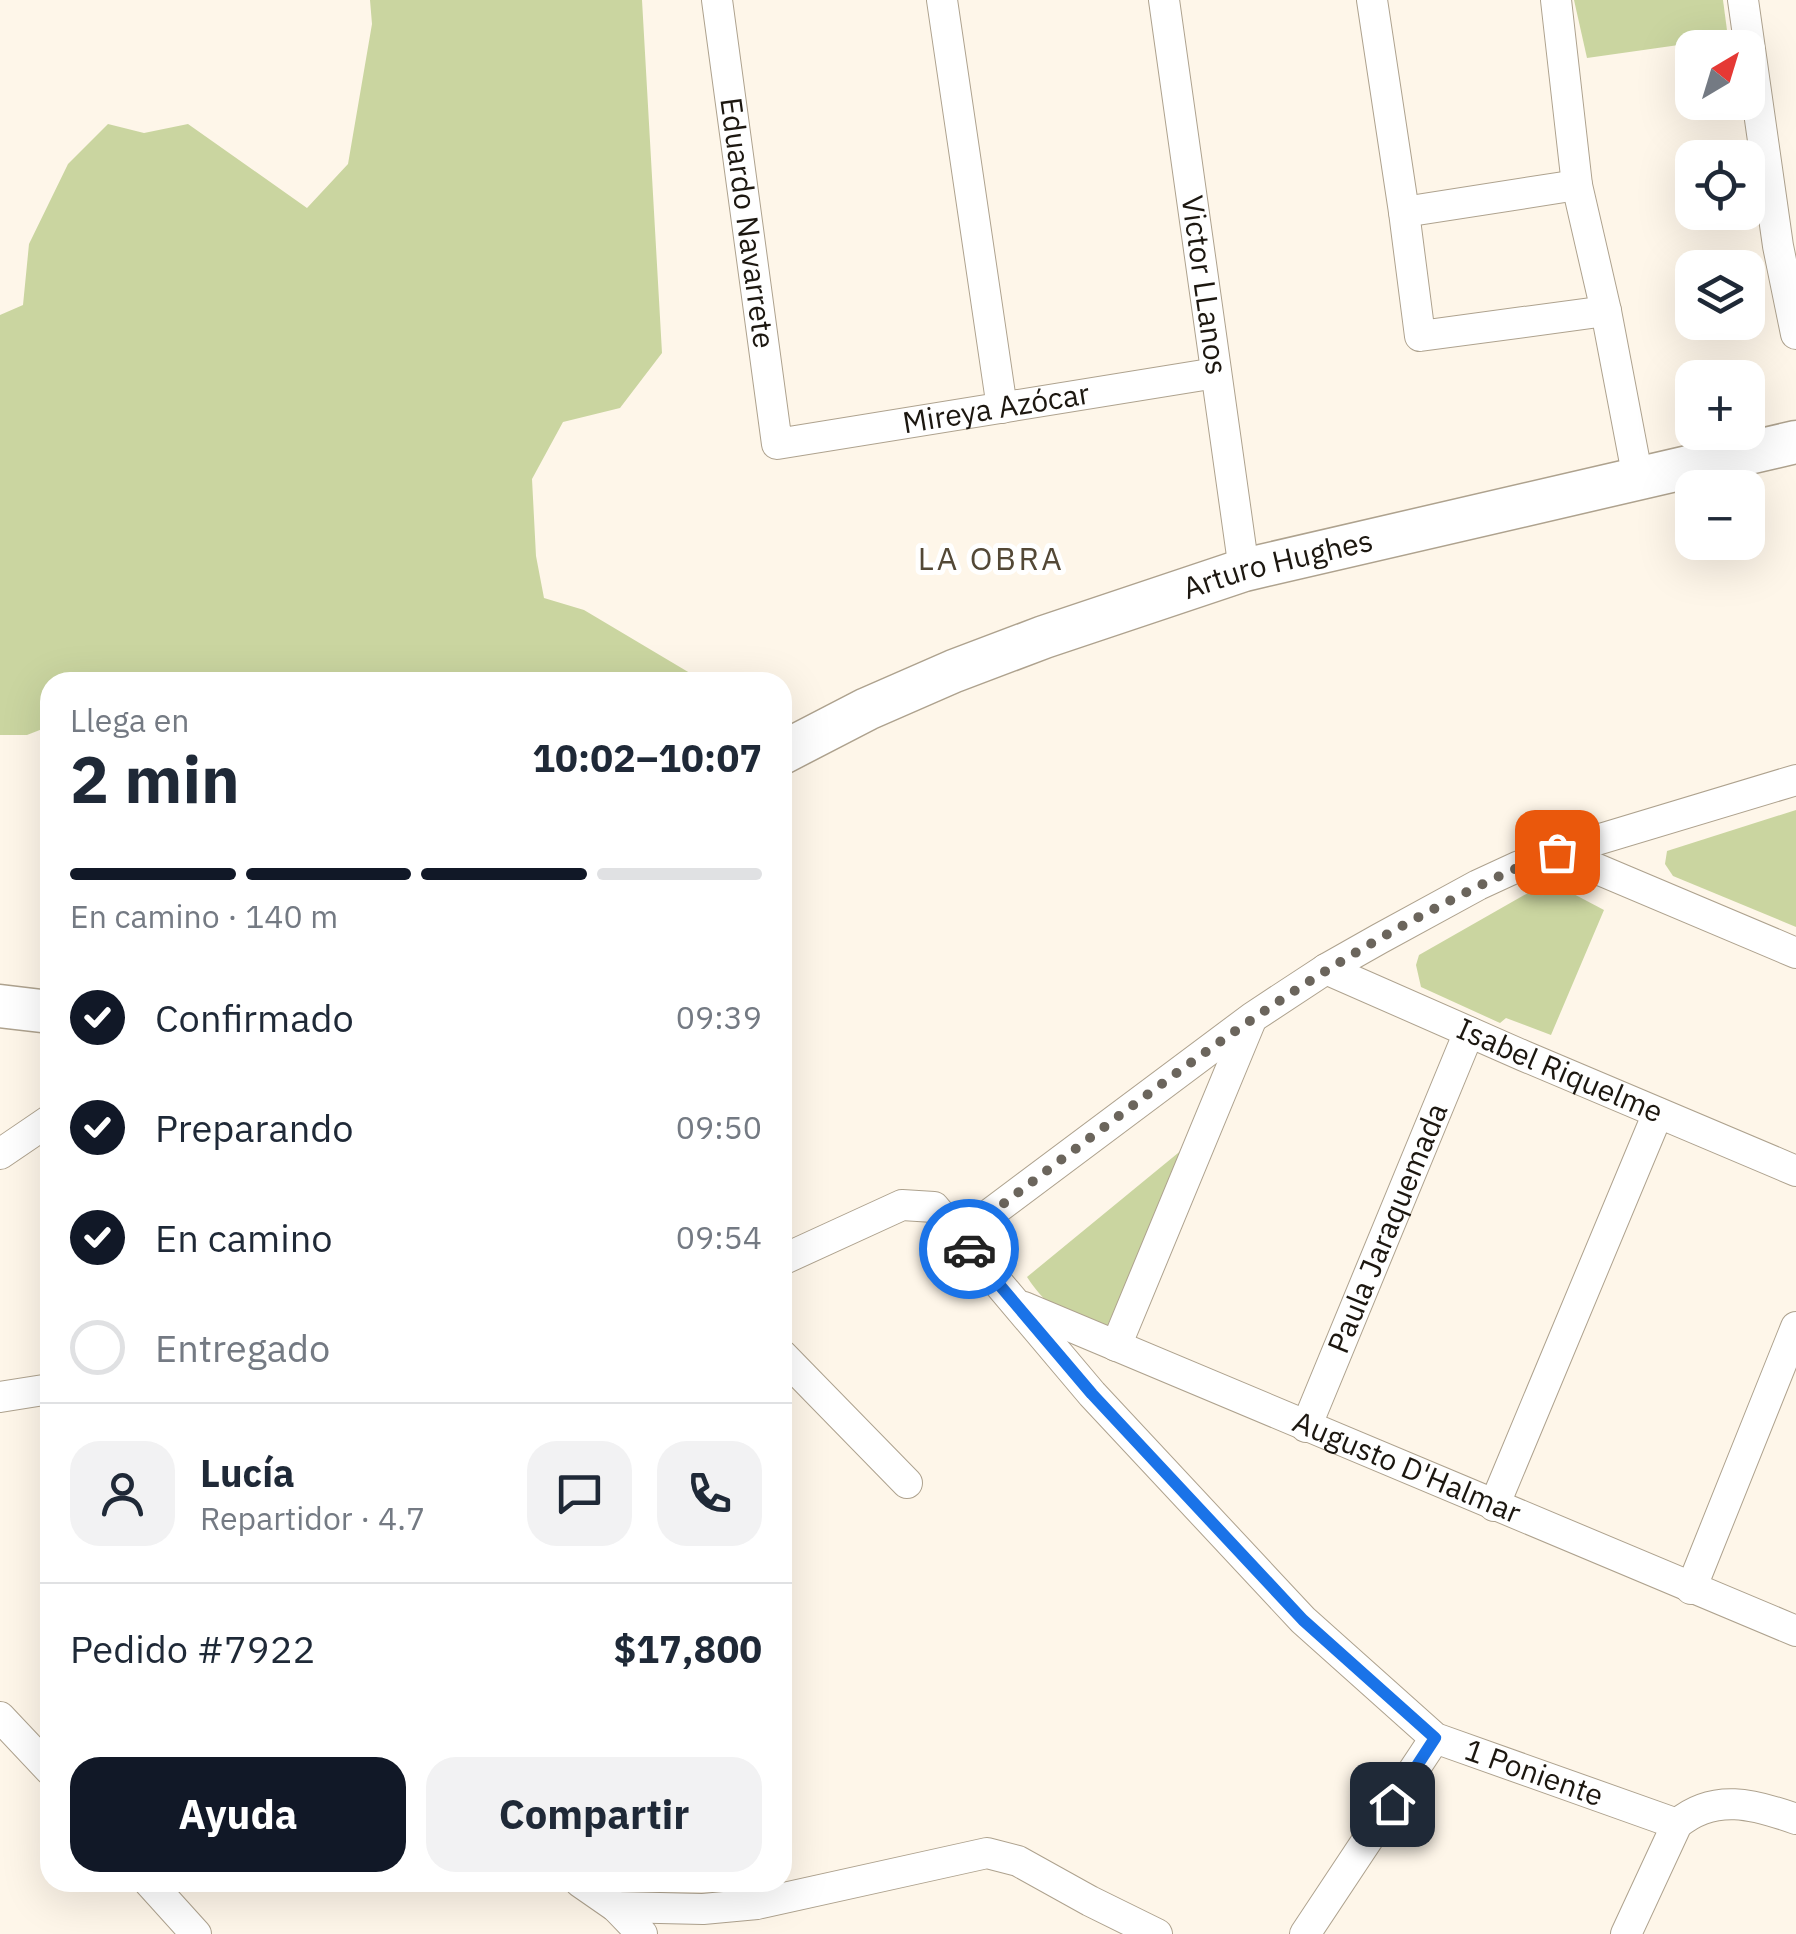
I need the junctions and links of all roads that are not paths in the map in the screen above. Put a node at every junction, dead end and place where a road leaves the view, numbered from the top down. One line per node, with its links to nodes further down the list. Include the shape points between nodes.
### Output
1 (717, 0): 15 (street, Eduardo Navarrete)
2 (943, 0): 13 (street)
3 (1164, 0): 12 (street, Victor LLanos)
4 (1372, 0): 8 (street)
5 (1556, 0): 7 (street)
6 (1743, 0): 9 (street)
7 (1578, 184): 8 (street); 10 (street)
8 (1404, 212): 10 (street, via 1420,336)
9 (1787, 245): 11 (street)
10 (1606, 311): 16 (street)
11 (1796, 334)
12 (1216, 373): 13 (street, Mireya Azócar); 17 (street, Victor LLanos)
13 (1002, 408): 15 (street, Mireya Azócar)
14 (1796, 442): 16 (street, Arturo Hughes)
15 (778, 444)
16 (1638, 479): 17 (street, Arturo Hughes)
17 (1244, 570): 18 (street, Arturo Hughes, via 954,671)
18 (792, 748)
19 (1796, 780): 20 (street)
20 (1557, 852): 21 (street); 22 (street, via 1478,885)
21 (1796, 953)
22 (1326, 969): 25 (street); 26 (street, Isabel Riquelme)
23 (0, 1006): 24 (street)
24 (40, 1011)
25 (1253, 1017): 31 (street); 35 (street)
26 (1469, 1032): 27 (street, Isabel Riquelme); 39 (street, Paula Jaraquemada)
27 (1658, 1113): 30 (street, Isabel Riquelme); 41 (street)
28 (40, 1127): 29 (street)
29 (0, 1154)
30 (1796, 1171)
31 (959, 1237): 32 (street, 1 Poniente, via 934,1206 902,1205); 33 (street, 1 Poniente)
32 (792, 1255)
33 (1018, 1305): 35 (street, Augusto D'Halmar); 45 (street, 1 Poniente, via 1303,1620)
34 (1796, 1327): 42 (street)
35 (1116, 1346): 39 (street, Augusto D'Halmar)
36 (792, 1364): 40 (street)
37 (40, 1391): 38 (street)
38 (0, 1397)
39 (1306, 1426): 41 (street, Augusto D'Halmar)
40 (907, 1483)
41 (1494, 1506): 42 (street, Augusto D'Halmar)
42 (1692, 1589): 43 (street, Augusto D'Halmar)
43 (1796, 1632)
44 (0, 1718): 46 (street)
45 (1435, 1738): 48 (street, 1 Poniente); 55 (street)
46 (40, 1760)
47 (1796, 1819): 48 (street, via 1726,1804 1701,1808)
48 (1678, 1824): 56 (street)
49 (158, 1892): 52 (street)
50 (594, 1892): 51 (street)
51 (616, 1907): 53 (street); 54 (street, via 757,1904 987,1853 1018,1861)
52 (196, 1934)
53 (642, 1934)
54 (1157, 1934)
55 (1305, 1934)
56 (1626, 1934)

